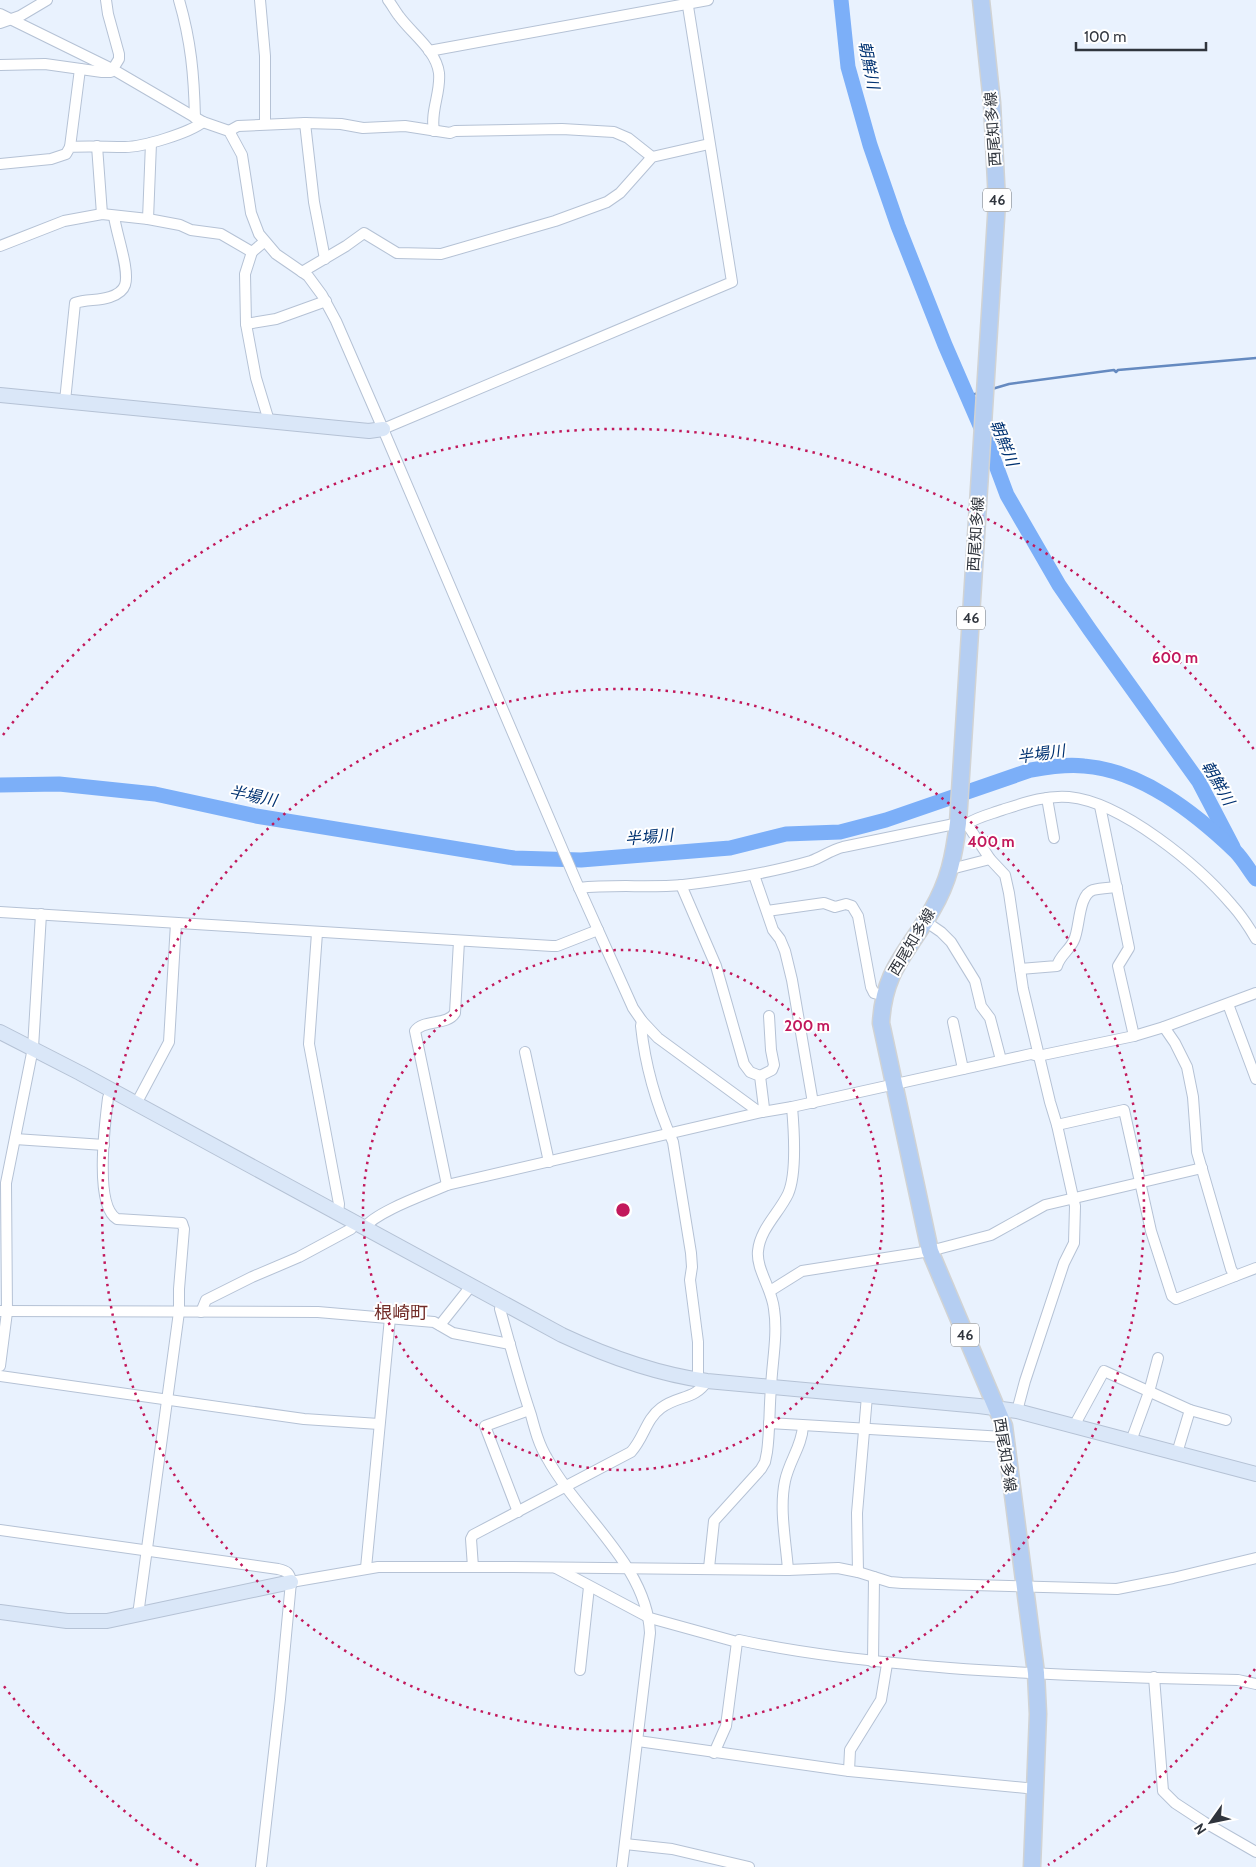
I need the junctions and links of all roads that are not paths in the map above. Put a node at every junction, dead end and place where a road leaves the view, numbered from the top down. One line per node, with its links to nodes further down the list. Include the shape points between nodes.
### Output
1 (47, 0): 10 (street)
2 (106, 0): 15 (street, via 119,54)
3 (179, 0): 16 (street)
4 (260, 0): 18 (street, via 265,56)
5 (388, 0): 12 (street)
6 (708, 0): 8 (street)
7 (981, 0): 43 (main road, 西尾知多線 / 46, via 992,103 997,202 961,768)
8 (687, 2): 12 (street); 22 (street)
9 (0, 14): 10 (street)
10 (11, 19): 11 (street); 15 (street)
11 (0, 23)
12 (430, 51): 20 (street, via 439,71 439,90 432,120)
13 (0, 65): 14 (street, via 45,64)
14 (80, 69): 15 (street, via 108,73); 24 (street)
15 (114, 70): 16 (street)
16 (199, 120): 19 (street); 21 (street, via 190,130)
17 (305, 123): 18 (street); 20 (street, via 363,128 405,126); 33 (street, via 314,202)
18 (265, 124): 19 (street, via 238,126)
19 (228, 131): 30 (street, via 242,155 251,213)
20 (434, 131): 25 (street, via 562,129 614,132)
21 (152, 143): 23 (street, via 126,147); 29 (street)
22 (709, 144): 25 (street); 40 (street, via 732,282)
23 (97, 146): 24 (street); 27 (street)
24 (70, 147): 26 (street, via 66,154 51,159)
25 (652, 156): 33 (street, via 620,193 607,202 555,221 440,254 397,253 364,233)
26 (0, 164)
27 (102, 214): 28 (street); 31 (street, via 64,221)
28 (114, 216): 29 (street); 38 (street, via 126,284 120,292 108,298 76,303)
29 (148, 219): 32 (street, via 221,234)
30 (264, 242): 32 (street); 34 (street)
31 (0, 246)
32 (252, 252): 36 (street, via 245,274)
33 (325, 259): 34 (street)
34 (302, 272): 35 (street)
35 (326, 301): 36 (street, via 289,315); 40 (street)
36 (246, 324): 39 (street, via 256,378)
37 (0, 395): 38 (street)
38 (66, 401): 39 (street)
39 (269, 421): 40 (street, via 369,431)
40 (384, 429): 48 (street)
41 (1047, 798): 42 (street, via 1077,798); 43 (street); 44 (street)
42 (1100, 806): 50 (street); 58 (street, via 1125,817 1191,864 1234,906)
43 (961, 819): 45 (street); 46 (main road, 西尾知多線 / 46); 47 (street, via 842,847 812,860)
44 (1054, 838)
45 (990, 859): 46 (street); 60 (street, via 1005,875)
46 (951, 869): 54 (main road, 西尾知多線 / 46)
47 (754, 875): 49 (street); 51 (street)
48 (578, 885): 49 (street); 56 (street)
49 (680, 885): 75 (street, via 716,966 744,1064 750,1072)
50 (1117, 887): 60 (street, via 1092,891 1085,896 1075,938 1057,966); 69 (street, via 1129,948 1118,966)
51 (767, 911): 62 (street, via 824,903 835,907 852,906 858,916 871,987); 79 (street, via 785,951 792,980)
52 (0, 912): 53 (street)
53 (41, 914): 55 (street); 70 (street)
54 (925, 921): 62 (main road, 西尾知多線 / 46, via 893,971); 73 (street, via 951,942 975,981 981,1006 990,1018)
55 (176, 923): 57 (street); 80 (street, via 169,1042)
56 (598, 930): 59 (street, via 557,946); 65 (street, via 628,998)
57 (317, 933): 59 (street); 92 (street, via 309,1044 339,1204)
58 (1256, 939)
59 (459, 941): 90 (street, via 455,1013 450,1018 415,1031)
60 (1020, 969): 72 (street)
61 (1256, 993): 63 (street)
62 (884, 996): 77 (main road, 西尾知多線 / 46, via 881,1023)
63 (1228, 1004): 67 (street); 76 (street)
64 (769, 1016): 75 (street, via 774,1065 772,1070)
65 (642, 1021): 82 (street, via 658,1038); 84 (street, via 645,1058)
66 (952, 1022): 74 (street)
67 (1164, 1027): 69 (street); 88 (street, via 1187,1066 1193,1097 1195,1143)
68 (0, 1032): 70 (street)
69 (1134, 1036): 72 (street)
70 (33, 1048): 78 (street); 85 (street)
71 (525, 1052): 87 (street)
72 (1038, 1056): 73 (street, via 1031,1054); 83 (street)
73 (1001, 1060): 74 (street)
74 (963, 1069): 77 (street)
75 (760, 1076): 82 (street)
76 (1256, 1079)
77 (894, 1084): 79 (street); 94 (main road, 西尾知多線 / 46)
78 (111, 1090): 80 (street); 86 (street)
79 (813, 1103): 81 (street)
80 (136, 1104): 92 (street)
81 (792, 1108): 82 (street); 98 (street, via 794,1149 791,1186 762,1237 758,1253)
82 (762, 1112): 84 (street)
83 (1057, 1125): 89 (street, via 1124,1110); 91 (street)
84 (670, 1135): 87 (street); 109 (street, via 691,1253 690,1280)
85 (15, 1139): 86 (street); 100 (street, via 5,1191)
86 (104, 1145): 101 (street, via 102,1178 111,1215 118,1219 184,1226)
87 (549, 1162): 90 (street)
88 (1202, 1168): 89 (street); 96 (street)
89 (1140, 1183): 91 (street); 96 (street, via 1172,1296 1176,1299)
90 (447, 1185): 93 (street)
91 (1074, 1198): 94 (street, via 1045,1205 991,1235); 117 (street, via 1074,1243 1064,1263)
92 (338, 1213): 93 (street)
93 (360, 1225): 97 (street); 102 (street, via 206,1300)
94 (930, 1251): 98 (street, via 802,1271); 114 (main road, 西尾知多線 / 46)
95 (1256, 1268): 96 (street)
96 (1235, 1276)
97 (471, 1286): 99 (street); 104 (street)
98 (770, 1291): 110 (street, via 775,1329)
99 (502, 1302): 105 (street, via 500,1309); 109 (street, via 562,1335 617,1359 649,1370)
100 (3, 1312): 101 (street); 107 (street)
101 (180, 1312): 102 (street); 113 (street)
102 (201, 1312): 103 (street, via 318,1312)
103 (390, 1318): 104 (street); 120 (street)
104 (440, 1325): 105 (street, via 453,1333)
105 (510, 1344): 115 (street)
106 (1158, 1358): 111 (street)
107 (0, 1366)
108 (0, 1376): 113 (street)
109 (703, 1381): 110 (street); 128 (street, via 697,1393 673,1401 651,1416 637,1445 630,1452)
110 (771, 1387): 112 (street); 119 (street)
111 (1149, 1392): 116 (street); 122 (street, via 1104,1371); 125 (street)
112 (867, 1396): 114 (street); 123 (street)
113 (169, 1399): 120 (street, via 304,1419); 131 (street)
114 (997, 1408): 117 (street); 124 (main road, 西尾知多線 / 46, via 1004,1426)
115 (529, 1410): 128 (street, via 546,1458); 129 (street, via 485,1426)
116 (1190, 1410): 118 (street); 126 (street)
117 (1017, 1411): 122 (street)
118 (1226, 1420)
119 (769, 1423): 121 (street); 136 (street, via 766,1462 714,1521)
120 (379, 1424): 134 (street)
121 (803, 1426): 123 (street); 138 (street, via 802,1439 784,1484)
122 (1074, 1426): 125 (street)
123 (864, 1430): 124 (street); 139 (street, via 858,1512)
124 (1004, 1437): 142 (main road, 西尾知多線 / 46)
125 (1131, 1441): 126 (street)
126 (1177, 1453): 127 (street)
127 (1256, 1474)
128 (565, 1487): 129 (street); 137 (street)
129 (518, 1512): 133 (street, via 473,1535 470,1539)
130 (0, 1530): 131 (street)
131 (147, 1551): 141 (street, via 278,1568 287,1572); 145 (street)
132 (1256, 1558): 142 (street, via 1125,1588)
133 (473, 1567): 134 (street); 135 (street)
134 (366, 1568): 141 (street)
135 (556, 1568): 137 (street); 143 (street)
136 (709, 1568): 137 (street); 138 (street)
137 (629, 1569): 146 (street)
138 (788, 1570): 139 (street, via 838,1568)
139 (858, 1572): 140 (street)
140 (874, 1577): 142 (street, via 902,1583); 148 (street)
141 (291, 1582): 145 (street); 160 (street)
142 (1024, 1586): 151 (main road, 西尾知多線 / 46)
143 (589, 1587): 146 (street); 150 (street)
144 (0, 1612): 145 (street, via 82,1621 119,1620)
145 (138, 1615)
146 (650, 1618): 147 (street); 154 (street)
147 (737, 1642): 148 (street); 155 (street, via 726,1726)
148 (873, 1662): 149 (street)
149 (887, 1664): 151 (street); 156 (street, via 881,1700 850,1750)
150 (580, 1670)
151 (1036, 1673): 152 (street); 157 (main road, 西尾知多線 / 46)
152 (1154, 1677): 153 (street, via 1238,1680); 159 (street, via 1163,1791 1204,1822)
153 (1256, 1684)
154 (638, 1741): 155 (street); 158 (street)
155 (714, 1753): 156 (street)
156 (849, 1771): 157 (street)
157 (1036, 1789): 163 (main road, 西尾知多線 / 46)
158 (625, 1844): 161 (street); 162 (street, via 672,1848)
159 (1256, 1852)
160 (261, 1867)
161 (622, 1867)
162 (749, 1867)
163 (1032, 1867)

